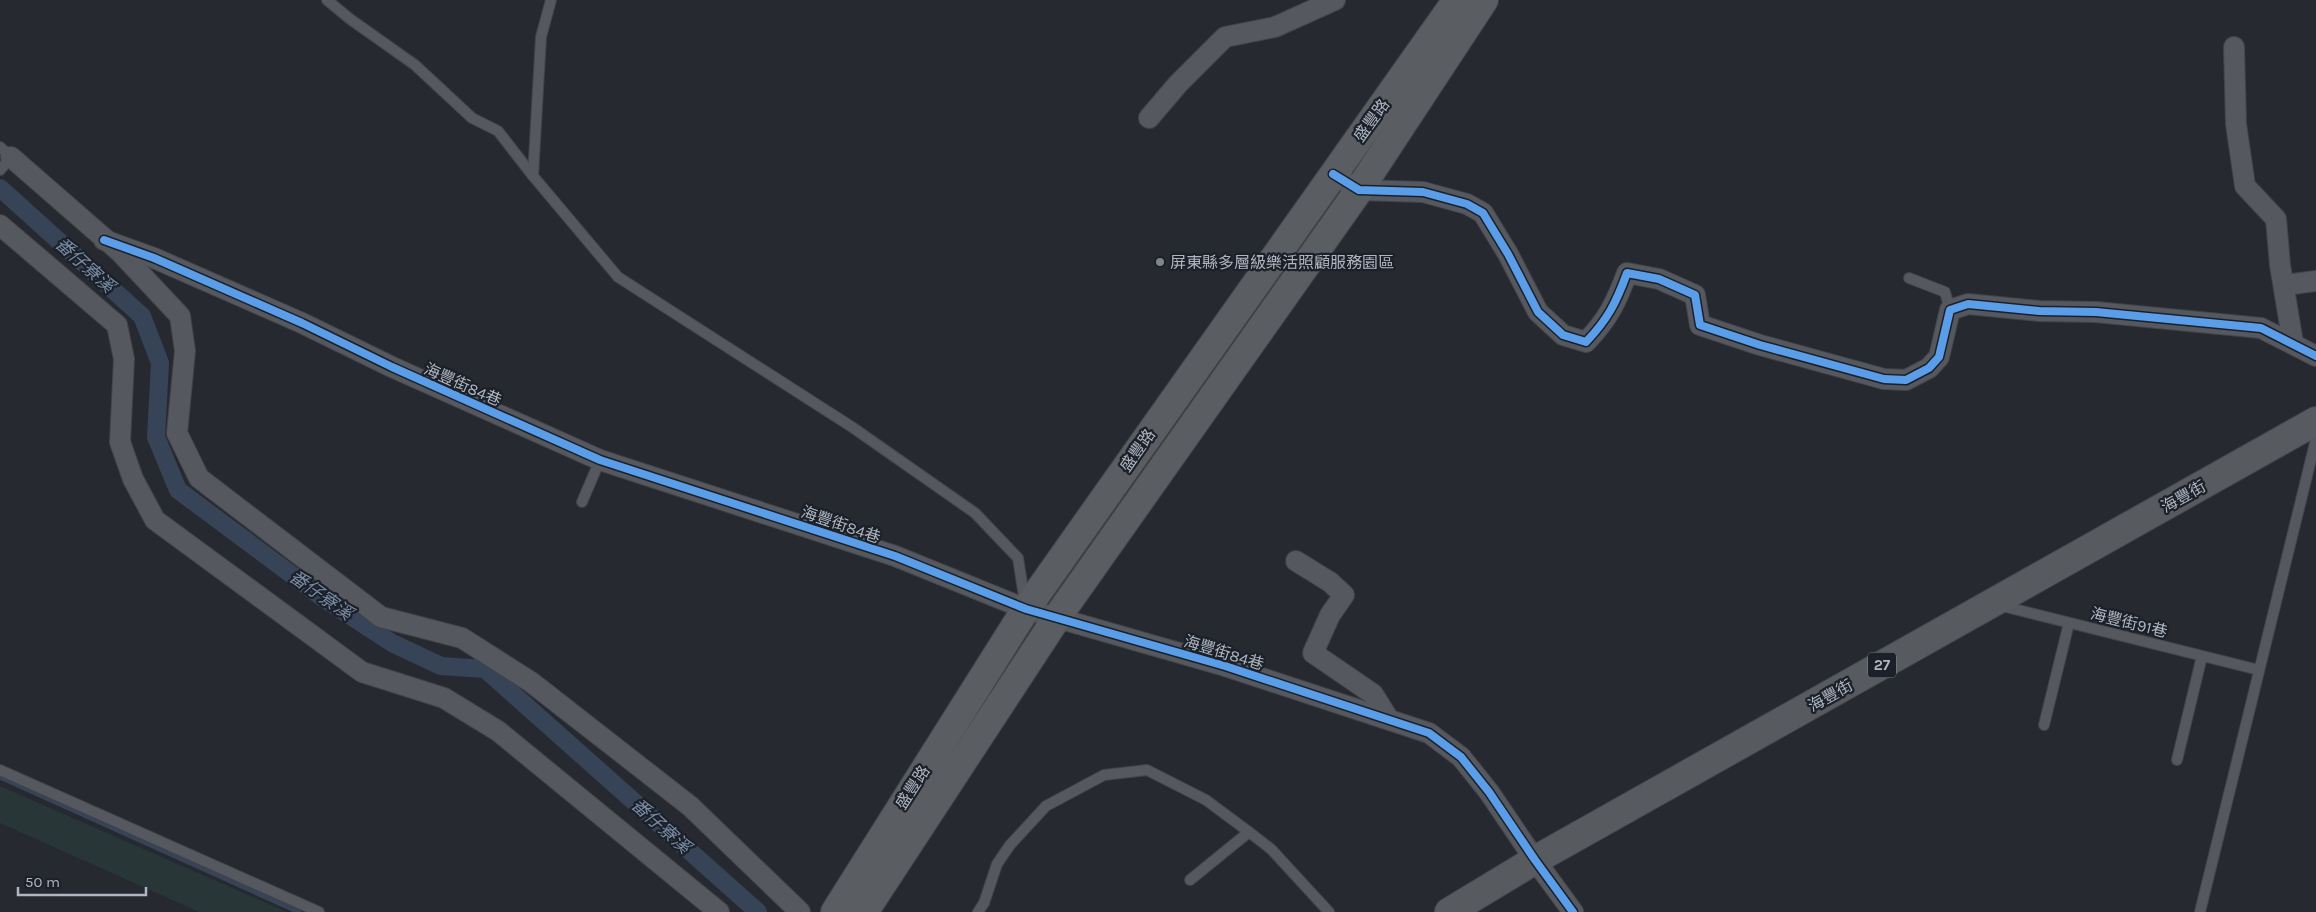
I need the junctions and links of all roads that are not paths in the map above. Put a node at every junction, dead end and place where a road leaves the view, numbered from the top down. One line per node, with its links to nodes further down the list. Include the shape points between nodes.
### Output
1 (326, 0): 10 (lane, via 415,66 472,118 498,131)
2 (551, 0): 10 (lane, via 541,37)
3 (1335, 0): 7 (street, via 1275,27 1224,37)
4 (1457, 0): 9 (street, 盛豐路)
5 (1484, 0): 11 (street, 盛豐路)
6 (2234, 47): 16 (street, via 2236,124 2245,186 2276,219)
7 (1149, 118)
8 (4, 158): 13 (street)
9 (1332, 174): 11 (street); 26 (street, 盛豐路)
10 (533, 176): 26 (lane, via 618,277 852,427 975,513 1018,558)
11 (1359, 190): 17 (street, via 1422,192 1467,204 1483,213 1538,312 1563,335 1586,342 1605,322 1627,273 1659,279 1695,295 1700,325 1884,379 1906,380 1929,368 1939,357); 27 (street, 盛豐路)
12 (0, 225): 39 (street, via 117,325 124,359 120,442 133,479 155,520 362,672 444,698 498,731)
13 (104, 240): 22 (street, 海豐街84巷, via 154,258 302,323); 40 (street, via 120,252 180,316 186,351 178,433 199,478 381,617 462,638 531,682 690,806)
14 (1909, 278): 17 (lane, via 1945,292)
15 (2316, 281): 16 (street)
16 (2285, 285): 18 (street)
17 (1950, 310): 18 (street, via 1968,304 2039,311 2096,312 2261,328)
18 (2293, 343): 19 (street)
19 (2316, 356)
20 (2316, 421): 25 (main road, 海豐街 / 27)
21 (2316, 439): 30 (lane)
22 (600, 460): 23 (lane); 26 (street, 海豐街84巷, via 895,556)
23 (582, 502)
24 (1296, 561): 31 (street, via 1330,582 1344,595 1330,615 1313,653 1373,694)
25 (1992, 603): 28 (lane, 海豐街91巷); 36 (main road, 海豐街 / 27)
26 (1026, 608): 27 (street, 海豐街84巷); 41 (street, 盛豐路)
27 (1058, 616): 31 (street, 海豐街84巷); 42 (street, 盛豐路)
28 (2069, 623): 29 (lane, 海豐街91巷); 32 (lane)
29 (2202, 656): 30 (lane, 海豐街91巷); 33 (lane)
30 (2259, 670): 47 (lane)
31 (1388, 718): 36 (street, 海豐街84巷, via 1429,733 1461,757)
32 (2044, 725)
33 (2177, 760)
34 (0, 770): 38 (lane)
35 (1249, 832): 37 (lane); 43 (lane, via 1206,800 1148,770 1104,775 1046,806 1010,845 997,864); 44 (lane, via 1271,849)
36 (1535, 860): 45 (main road, 海豐街 / 27); 46 (street, 海豐街84巷)
37 (1190, 880)
38 (319, 912)
39 (719, 912)
40 (800, 912)
41 (835, 912)
42 (864, 912)
43 (978, 912)
44 (1329, 912)
45 (1449, 912)
46 (1573, 912)
47 (2200, 912)

